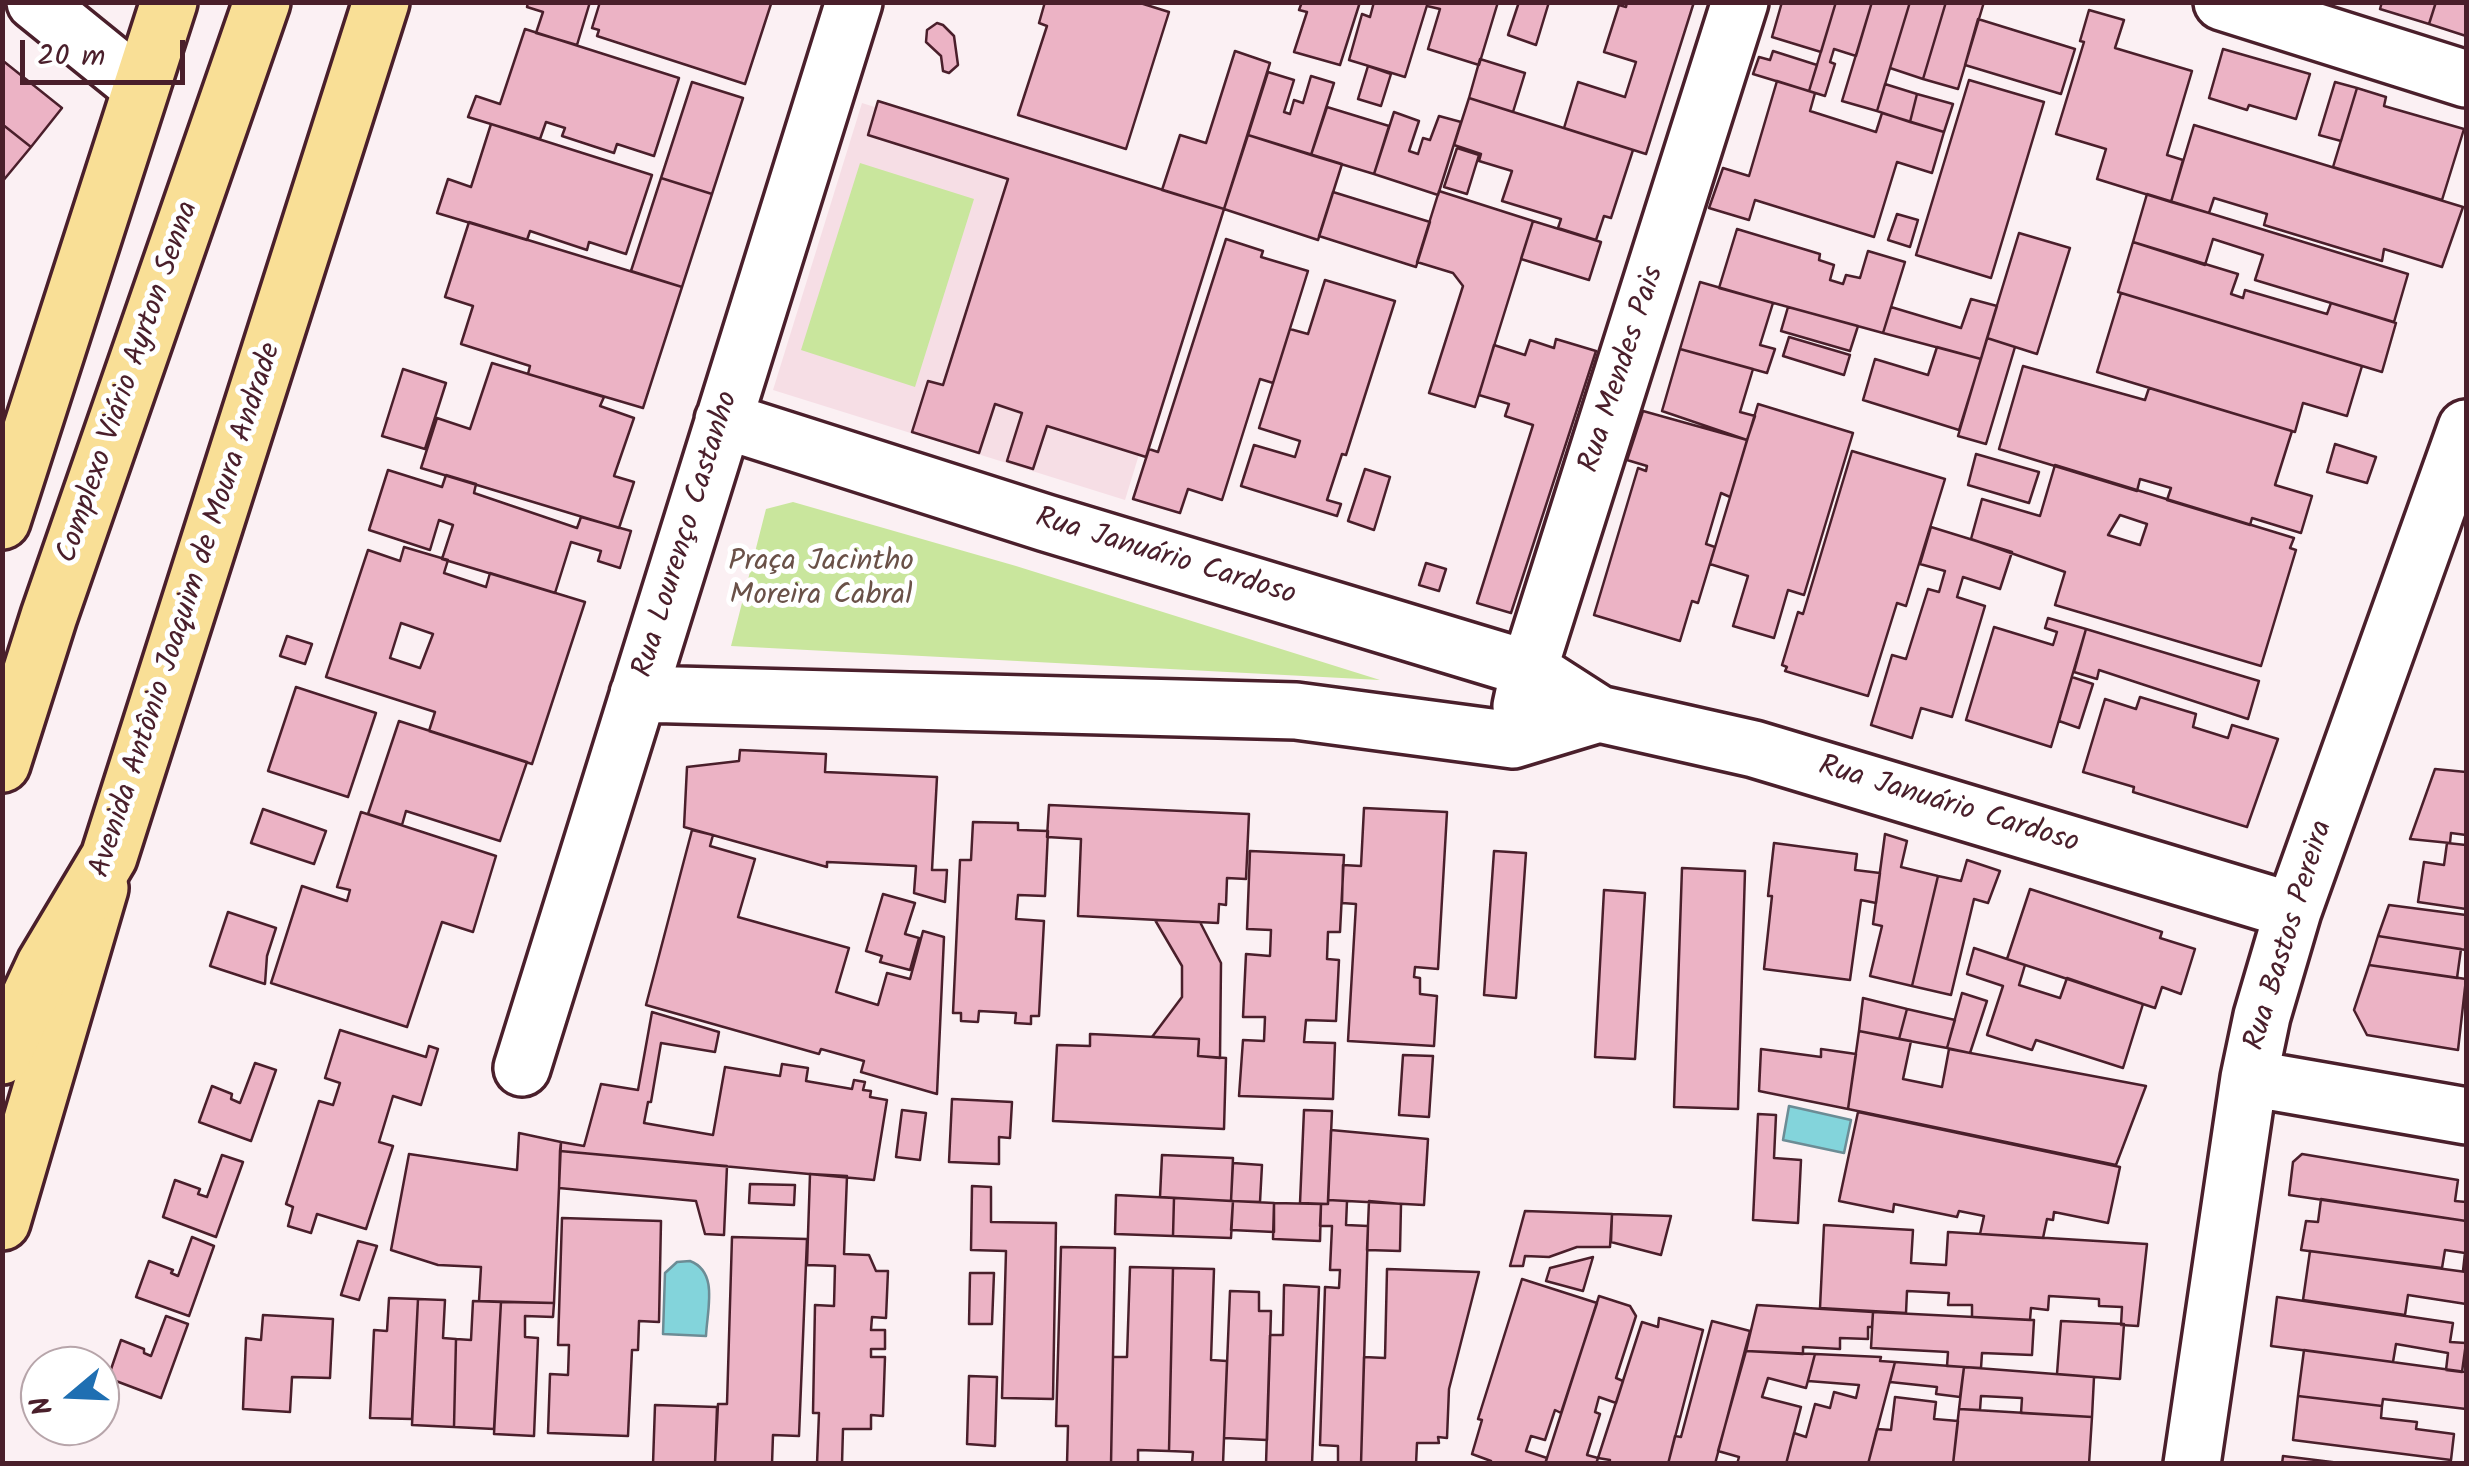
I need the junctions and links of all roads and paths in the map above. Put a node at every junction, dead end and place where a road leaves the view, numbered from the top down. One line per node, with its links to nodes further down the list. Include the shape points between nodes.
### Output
1 (35, 2): 9 (street)
2 (169, 2): 9 (main road)
3 (262, 2): 17 (main road, Complexo Viário Ayrton Senna)
4 (854, 2): 10 (street, Rua Lourenço Castanho)
5 (1740, 2): 13 (street, Rua Mendes Pais)
6 (2222, 2): 8 (street)
7 (381, 5): 18 (main road, Avenida Antônio Joaquim de Moura Andrade)
8 (2466, 79)
9 (140, 87): 12 (main road)
10 (723, 420): 13 (street, Rua Januário Cardoso); 14 (street, Rua Lourenço Castanho)
11 (2466, 428): 19 (street, Rua Bastos Pereira)
12 (2, 520)
13 (1529, 670): 15 (street, Rua Januário Cardoso); 16 (street, Rua Mendes Pais)
14 (638, 694): 16 (street, via 1296,711); 21 (street, Rua Lourenço Castanho)
15 (1599, 714): 16 (street, Rua Januário Cardoso); 19 (street, Rua Januário Cardoso, via 1754,749)
16 (1513, 740)
17 (2, 764)
18 (109, 857): 20 (main road, via 45,964); 24 (main road, Avenida Antônio Joaquim de Moura Andrade)
19 (2293, 911): 22 (street, Rua Bastos Pereira)
20 (2, 1056)
21 (522, 1068)
22 (2249, 1078): 23 (street); 25 (street, Rua Bastos Pereira)
23 (2466, 1116)
24 (2, 1222)
25 (2192, 1464)

